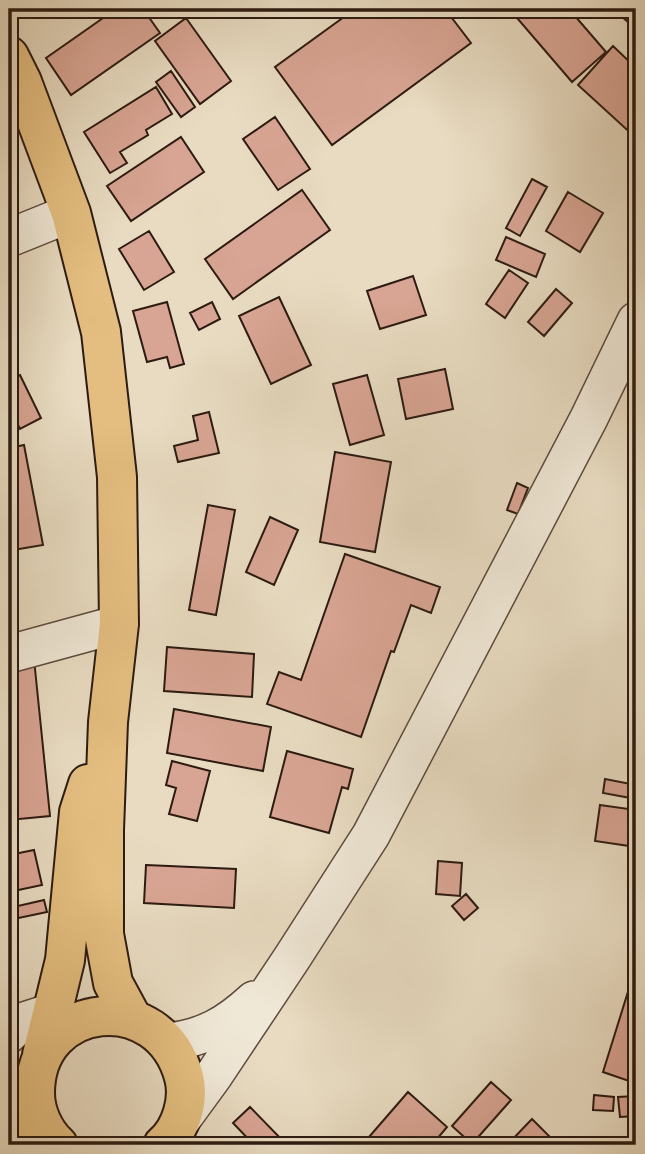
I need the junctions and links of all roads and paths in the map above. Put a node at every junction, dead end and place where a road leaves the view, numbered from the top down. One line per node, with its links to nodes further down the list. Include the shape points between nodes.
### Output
1 (9, 56): 2 (main road)
2 (71, 213): 3 (street); 5 (main road, via 101,332 117,477)
3 (9, 238)
4 (636, 321): 8 (street, via 383,812)
5 (119, 624): 6 (street); 7 (main road)
6 (9, 654)
7 (108, 722): 9 (main road, via 79,812 65,960); 10 (main road, via 104,934 113,983)
8 (292, 958): 12 (street, via 251,1002 221,1025 193,1039); 15 (street)
9 (52, 1012): 11 (street, via 21,1022); 13 (main road)
10 (132, 1018): 12 (main road); 13 (main road, via 110,1015 69,1027 53,1040)
11 (9, 1034)
12 (167, 1042): 15 (main road, via 185,1081 185,1102)
13 (38, 1069): 14 (main road); 16 (main road, via 35,1101 41,1122)
14 (10, 1134)
15 (171, 1134)
16 (58, 1145)

